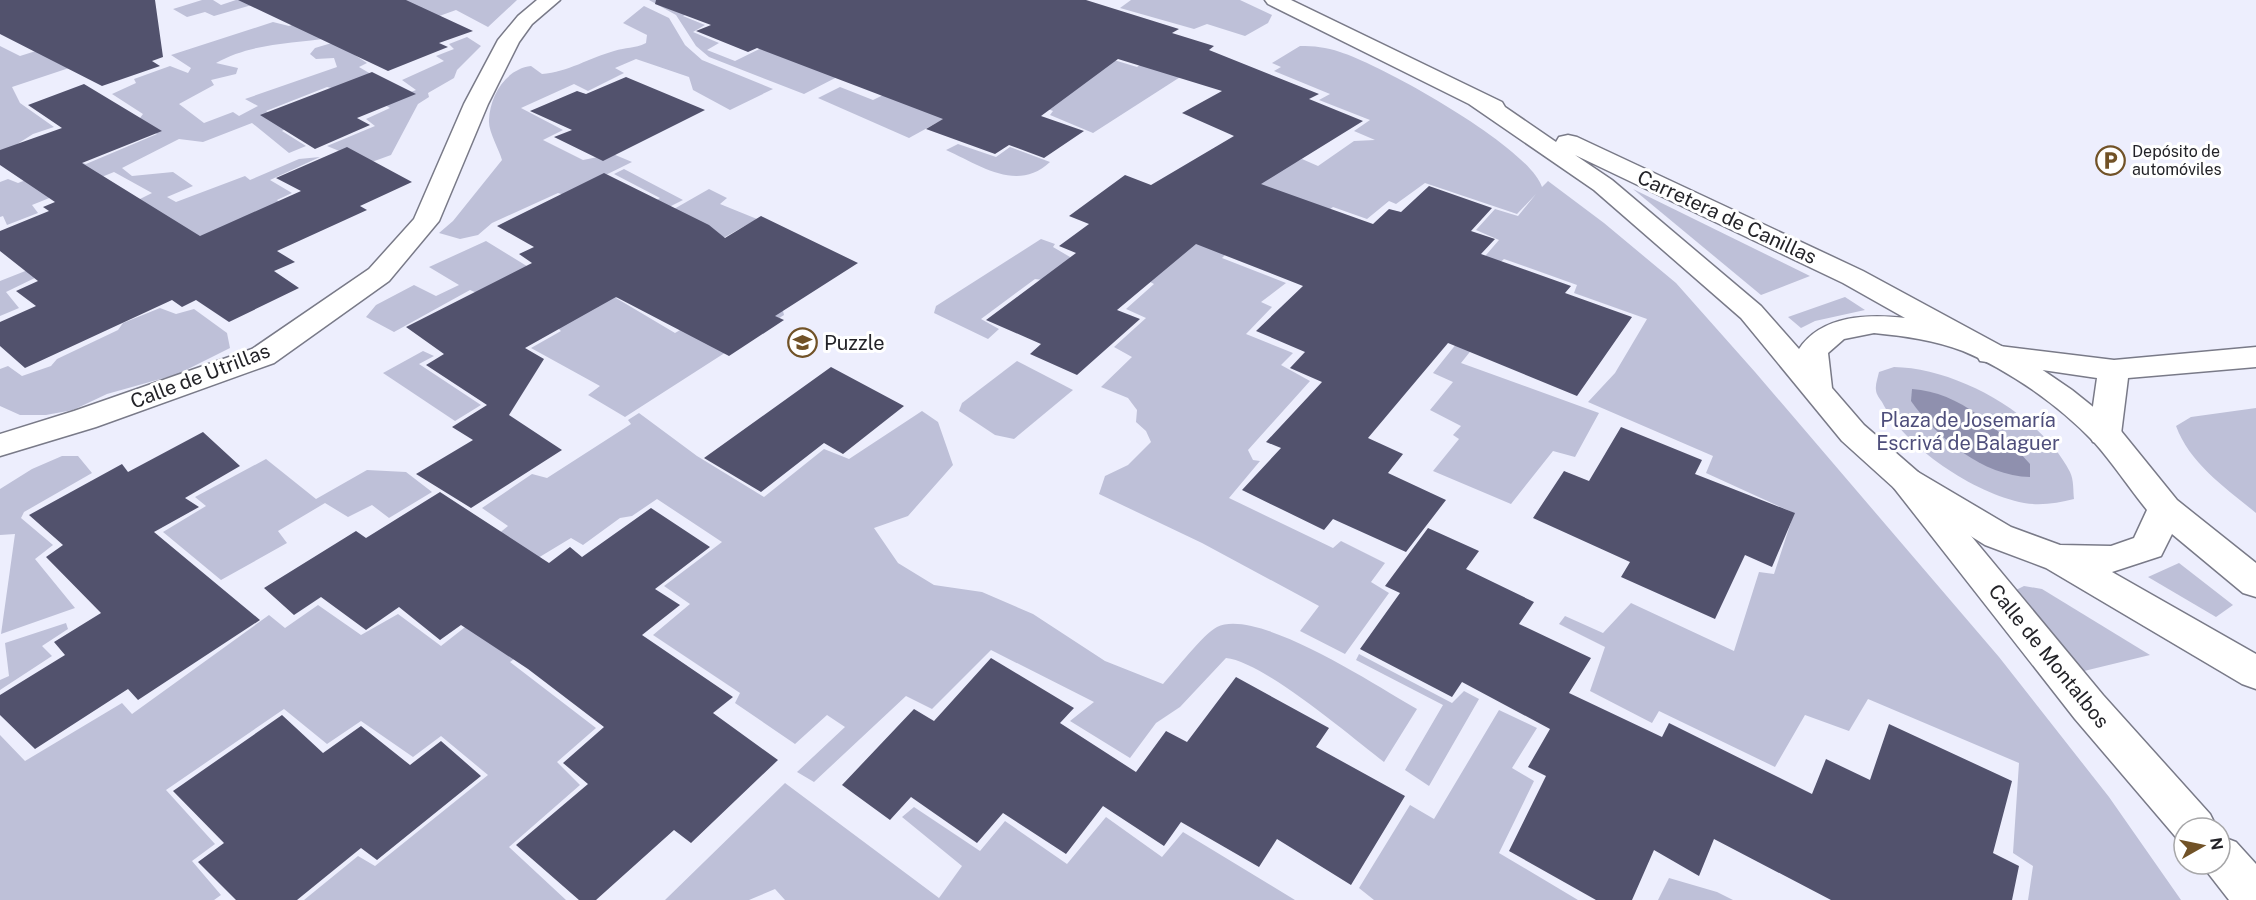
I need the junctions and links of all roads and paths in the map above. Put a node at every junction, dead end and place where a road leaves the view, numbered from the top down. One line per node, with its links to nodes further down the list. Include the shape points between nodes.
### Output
1 (550, 0): 9 (street, Calle de Utrillas, via 525,20 509,40 476,104 426,221 379,275 263,356)
2 (1275, 0): 3 (street, Carretera de Canillas)
3 (1476, 98): 4 (street, Carretera de Canillas, via 1853,277); 7 (street, Carretera de Canillas, via 1603,185 1751,312)
4 (1983, 349): 6 (street); 7 (street, via 1920,329 1874,324 1834,332 1813,351); 8 (street, via 2020,369)
5 (2256, 357): 6 (street)
6 (2114, 370): 8 (street)
7 (1817, 388): 10 (street, via 1853,433)
8 (2105, 434): 11 (street)
9 (0, 445)
10 (1906, 480): 12 (street, via 1998,536); 15 (street, Calle de Montalbos, via 2089,707)
11 (2165, 509): 12 (street, via 2148,548 2112,559); 13 (street)
12 (2058, 558): 14 (street)
13 (2256, 583)
14 (2256, 672)
15 (2184, 816)
16 (2232, 870): 17 (street)
17 (2256, 897)

